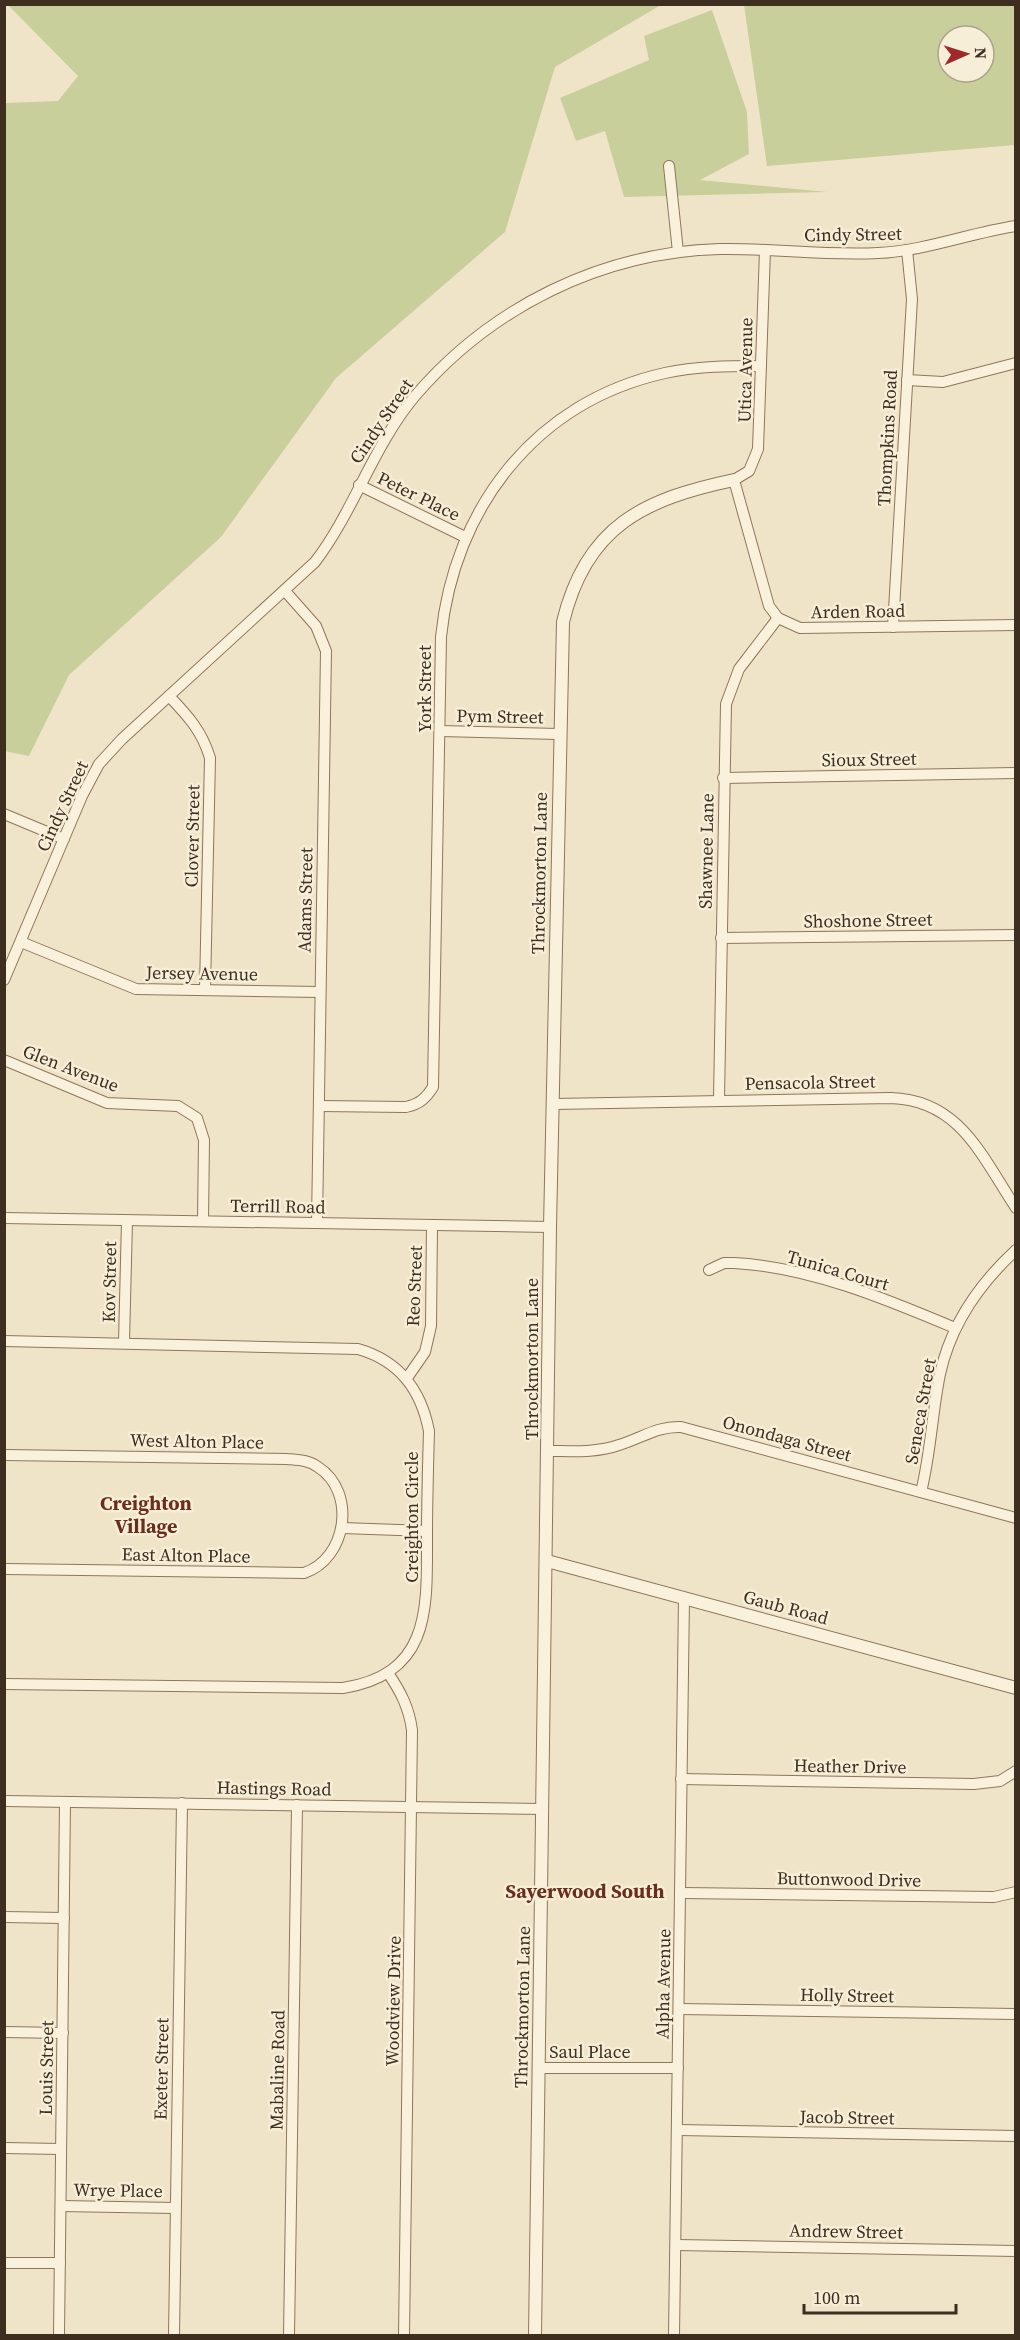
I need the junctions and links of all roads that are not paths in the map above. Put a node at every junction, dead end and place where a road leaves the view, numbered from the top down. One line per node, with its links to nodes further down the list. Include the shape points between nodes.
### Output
1 (669, 166): 5 (street)
2 (1016, 226): 4 (street, Cindy Street)
3 (765, 249): 4 (street, Cindy Street, via 853,254); 5 (street, Cindy Street); 7 (street, Utica Avenue)
4 (907, 250): 8 (street, Thompkins Road, via 912,299)
5 (678, 252): 10 (street, Cindy Street, via 626,262 575,280 490,325 413,398)
6 (1016, 363): 8 (street, via 943,382)
7 (761, 366): 9 (street, Utica Avenue, via 758,449 749,471); 11 (street, York Street, via 666,372 598,397 531,443 494,486)
8 (907, 380): 15 (street, Thompkins Road)
9 (734, 480): 13 (street, via 763,588); 18 (street, Throckmorton Lane, via 651,504 613,531 588,558 563,622)
10 (359, 485): 11 (street, Peter Place); 12 (street, Cindy Street, via 329,544)
11 (465, 537): 17 (street, York Street, via 443,618)
12 (285, 591): 16 (street, Cindy Street); 28 (street, Adams Street, via 316,626 326,651)
13 (778, 618): 15 (street, Arden Road, via 800,628); 20 (street, Shawnee Lane, via 730,687)
14 (1016, 626): 15 (street, Arden Road)
15 (893, 627)
16 (169, 696): 22 (street, Cindy Street, via 99,764); 27 (street, Clover Street, via 192,721 210,758)
17 (440, 732): 18 (street, Pym Street); 32 (street, York Street, via 433,1087 421,1101 406,1107)
18 (558, 734): 31 (street, Throckmorton Lane)
19 (1016, 773): 20 (street, Sioux Street)
20 (723, 778): 24 (street, Shawnee Lane)
21 (4, 814): 22 (street)
22 (64, 839): 25 (street, Cindy Street)
23 (1016, 934): 24 (street, Shoshone Street)
24 (721, 938): 30 (street, Shawnee Lane)
25 (21, 942): 26 (street, Cindy Street); 27 (street, Jersey Avenue, via 136,988)
26 (4, 980)
27 (205, 990): 28 (street, Jersey Avenue)
28 (320, 992): 32 (street, Adams Street)
29 (4, 1060): 36 (street, Glen Avenue, via 107,1103 167,1104 189,1111 202,1129 204,1140)
30 (719, 1100): 31 (street, Pensacola Street); 33 (street, Pensacola Street, via 921,1101 945,1112 966,1134)
31 (554, 1104): 39 (street, Throckmorton Lane)
32 (320, 1106): 37 (street, Adams Street)
33 (1016, 1208)
34 (4, 1218): 35 (street, Terrill Road)
35 (127, 1221): 36 (street, Terrill Road); 44 (street, Kov Street)
36 (203, 1221): 37 (street, Terrill Road)
37 (316, 1223): 38 (street, Terrill Road)
38 (432, 1226): 39 (street, Terrill Road); 45 (street, Reo Street, via 431,1326 425,1352)
39 (550, 1227): 46 (street, Throckmorton Lane)
40 (1016, 1250): 42 (street, Seneca Street, via 979,1289)
41 (709, 1270): 42 (street, Tunica Court, via 734,1263 797,1274 876,1296)
42 (955, 1328): 48 (street, Seneca Street, via 941,1371 931,1450)
43 (4, 1341): 44 (street, Creighton Circle)
44 (124, 1342): 45 (street, Creighton Circle, via 346,1347 377,1355)
45 (407, 1378): 51 (street, Creighton Circle, via 422,1404 429,1431)
46 (549, 1451): 48 (street, Onondaga Street, via 608,1448 655,1428 681,1426); 52 (street, Throckmorton Lane)
47 (4, 1455): 50 (street, West Alton Place, via 307,1461 332,1479)
48 (921, 1491): 49 (street, Onondaga Street)
49 (1016, 1518)
50 (342, 1528): 51 (street); 53 (street, East Alton Place, via 329,1558 304,1573)
51 (427, 1531): 55 (street, Creighton Circle, via 423,1626 407,1655)
52 (547, 1561): 54 (street, Gaub Road); 65 (street, Throckmorton Lane)
53 (4, 1569)
54 (684, 1598): 57 (street, Gaub Road); 59 (street, Alpha Avenue)
55 (388, 1673): 56 (street, Creighton Circle, via 343,1688); 64 (street, Woodview Drive, via 410,1712)
56 (4, 1684)
57 (1016, 1688)
58 (1016, 1771): 59 (street, Heather Drive, via 1000,1781 974,1784)
59 (681, 1779): 67 (street, Alpha Avenue)
60 (4, 1801): 61 (street, Hastings Road)
61 (65, 1802): 62 (street, Hastings Road); 69 (street, Louis Street)
62 (182, 1803): 63 (street, Hastings Road); 81 (street, Exeter Street)
63 (297, 1805): 64 (street, Hastings Road); 88 (street, Mabaline Road)
64 (412, 1807): 65 (street, Hastings Road); 89 (street, Woodview Drive)
65 (543, 1809): 74 (street, Throckmorton Lane)
66 (1016, 1892): 67 (street, Buttonwood Drive, via 994,1897)
67 (681, 1893): 70 (street, Alpha Avenue)
68 (4, 1917): 69 (street)
69 (64, 1918): 73 (street, Louis Street)
70 (679, 2010): 71 (street, Holly Street); 75 (street, Alpha Avenue)
71 (1016, 2014)
72 (4, 2032): 73 (street)
73 (63, 2033): 79 (street, Louis Street)
74 (539, 2068): 75 (street, Saul Place); 90 (street, Throckmorton Lane)
75 (678, 2068): 76 (street, Alpha Avenue)
76 (678, 2130): 77 (street, Jacob Street); 82 (street, Alpha Avenue)
77 (1016, 2136)
78 (4, 2148): 79 (street)
79 (61, 2149): 80 (street, Louis Street)
80 (61, 2206): 81 (street, Wrye Place); 85 (street, Louis Street)
81 (175, 2208): 87 (street, Exeter Street)
82 (676, 2245): 83 (street, Andrew Street); 91 (street, Alpha Avenue)
83 (1016, 2251)
84 (4, 2263): 85 (street)
85 (60, 2263): 86 (street, Louis Street)
86 (59, 2336)
87 (174, 2336)
88 (289, 2336)
89 (404, 2336)
90 (535, 2336)
91 (674, 2336)

